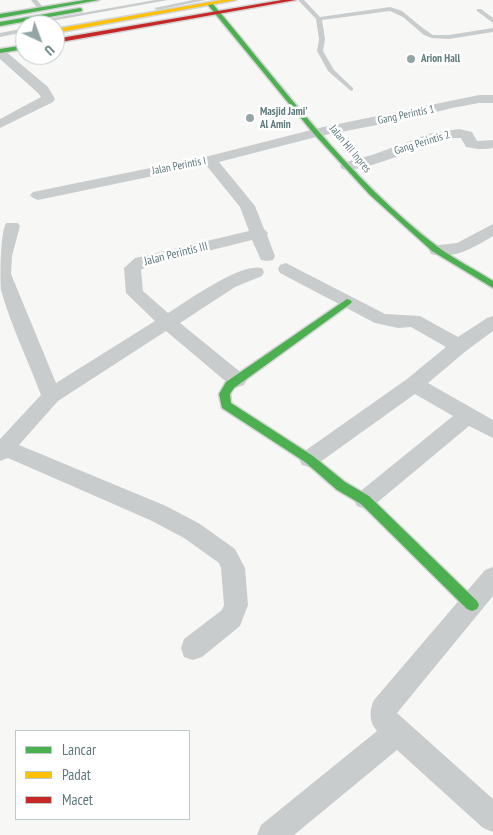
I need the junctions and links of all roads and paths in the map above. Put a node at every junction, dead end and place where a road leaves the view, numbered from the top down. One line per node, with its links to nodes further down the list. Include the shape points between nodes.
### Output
1 (96, 0): 7 (main road)
2 (142, 0): 8 (main road)
3 (165, 0): 17 (lane)
4 (234, 0): 10 (main road)
5 (293, 0): 10 (main road)
6 (301, 0): 13 (lane)
7 (74, 2): 9 (main road)
8 (117, 2): 15 (main road)
9 (38, 4): 12 (main road)
10 (210, 6): 16 (lane); 18 (main road); 23 (main road); 30 (main road, Jalan HII Inpres)
11 (479, 10): 14 (lane)
12 (0, 16)
13 (319, 19): 19 (lane, via 390,9 399,11 426,34 436,37); 27 (lane, via 320,51 331,70)
14 (493, 21)
15 (0, 24)
16 (65, 24)
17 (0, 28)
18 (65, 29)
19 (493, 30)
20 (15, 32): 21 (lane)
21 (0, 35)
22 (15, 38): 24 (main road)
23 (65, 39)
24 (0, 41)
25 (15, 49): 26 (main road)
26 (0, 52): 29 (street, via 48,94 48,99)
27 (351, 89)
28 (493, 99): 30 (street, Gang Perintis 1)
29 (0, 124)
30 (319, 132): 32 (street, Jalan Perintis I); 33 (main road, Jalan HII Inpres)
31 (493, 144): 33 (street, Gang Perintis 2, via 476,146 471,144 467,135 459,133 435,137)
32 (210, 160): 34 (street, Jalan Perintis I); 37 (street, via 247,206)
33 (347, 166): 38 (main road, Jalan HII Inpres, via 392,213)
34 (38, 195)
35 (12, 226): 49 (street, via 3,274)
36 (493, 229): 38 (street, via 461,248)
37 (260, 233): 39 (street); 44 (street, Jalan Perintis III, via 141,262 132,268 135,293)
38 (437, 250): 42 (main road, Jalan HII Inpres)
39 (267, 256): 40 (street, via 284,261); 41 (street, via 257,260)
40 (286, 269): 41 (street, via 273,277); 43 (street)
41 (256, 272): 44 (street, via 229,283)
42 (493, 285)
43 (347, 302): 46 (street, via 380,319 414,320); 47 (main road)
44 (167, 322): 47 (street); 49 (street)
45 (493, 322): 46 (street)
46 (459, 346): 48 (street)
47 (237, 380): 53 (main road, via 224,394 226,405)
48 (414, 384): 50 (street); 53 (street)
49 (51, 396): 52 (street)
50 (467, 416): 51 (street); 54 (street)
51 (493, 430)
52 (3, 450): 57 (street, via 158,513 192,531 227,556 232,568 236,605 231,618)
53 (308, 459): 54 (main road, via 341,486)
54 (365, 500): 56 (main road)
55 (493, 578): 56 (street)
56 (472, 605): 58 (street, via 382,709 384,719)
57 (193, 648)
58 (396, 732): 59 (street); 60 (street)
59 (493, 818)
60 (271, 835)

